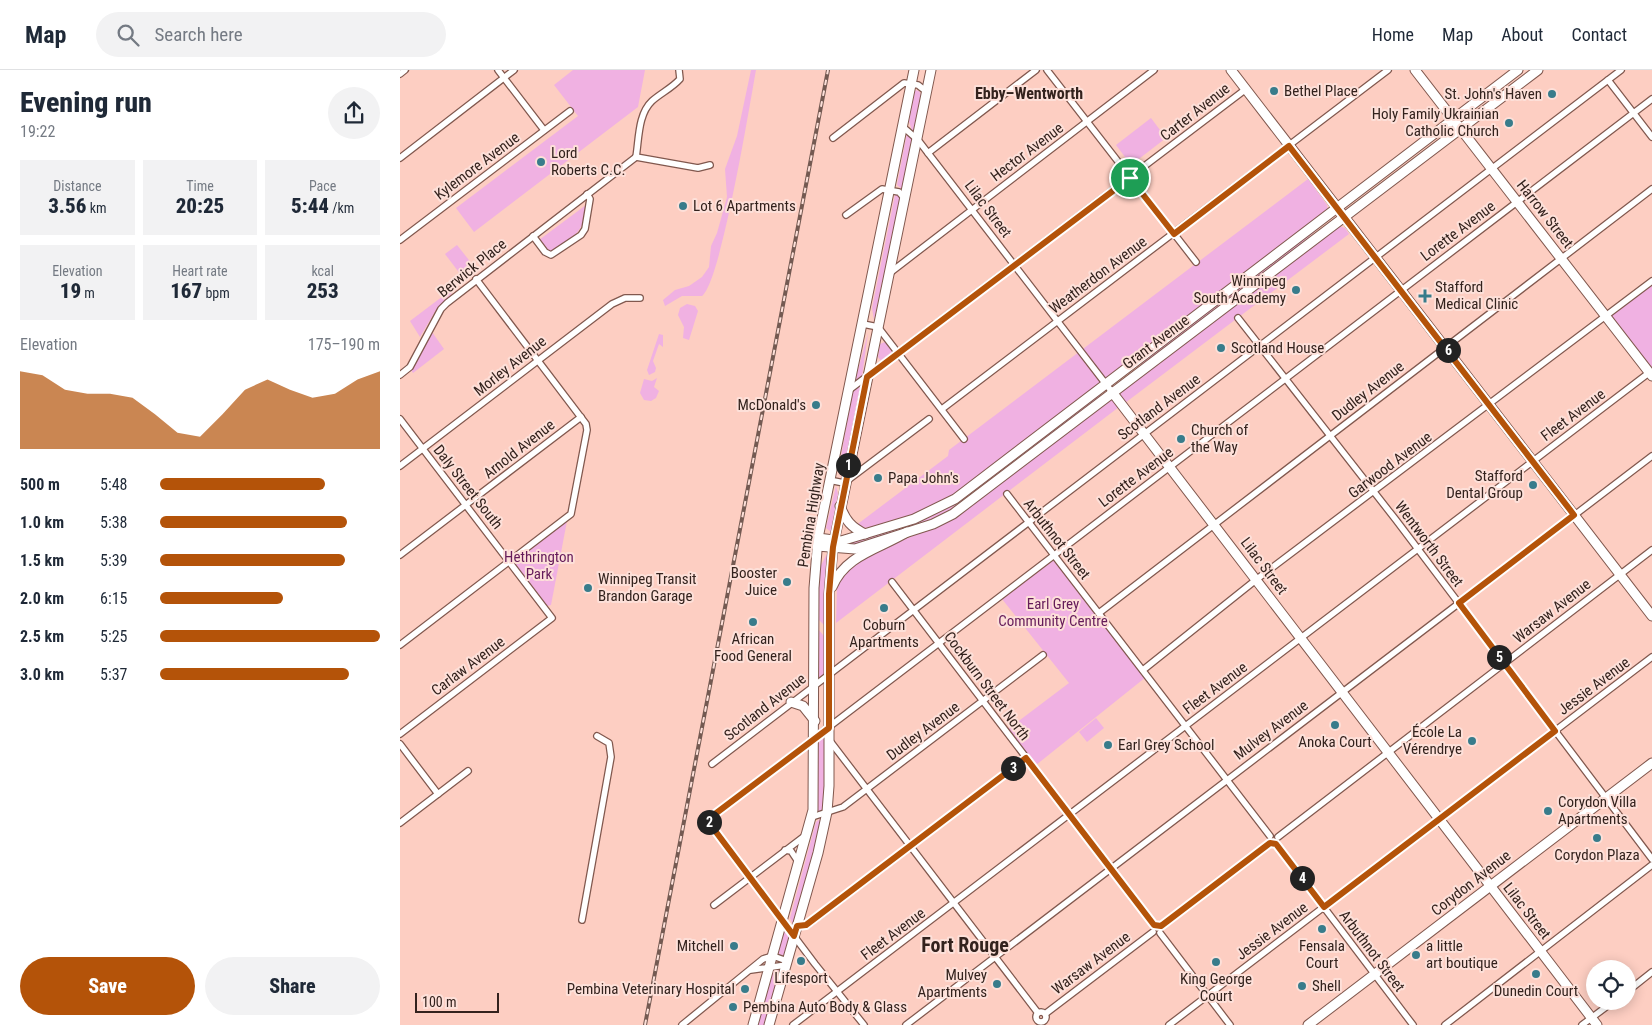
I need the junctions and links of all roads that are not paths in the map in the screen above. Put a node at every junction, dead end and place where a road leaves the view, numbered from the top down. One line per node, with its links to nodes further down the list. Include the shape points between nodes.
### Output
1 (405, 70): 16 (street)
2 (498, 70): 17 (street)
3 (514, 70): 17 (street)
4 (679, 70): 35 (street, via 680,79 643,113)
5 (914, 70): 19 (main road, Pembina Highway)
6 (931, 70): 21 (main road, Pembina Highway)
7 (1036, 70): 34 (street)
8 (1047, 70): 26 (street)
9 (1154, 70): 26 (street, Hector Avenue)
10 (1231, 70): 20 (main road)
11 (1388, 70): 33 (street, Weatherdon Avenue)
12 (1415, 70): 25 (main road, Harrow Street)
13 (1518, 70): 25 (main road, Grant Avenue)
14 (1538, 70): 28 (main road, Grant Avenue)
15 (1620, 70): 18 (street, Scotland Avenue)
16 (400, 74)
17 (504, 78): 29 (street); 36 (street)
18 (1608, 80): 24 (street); 38 (street, Scotland Avenue)
19 (912, 84): 21 (street); 27 (main road, Pembina Highway); 31 (street, via 904,83)
20 (1246, 89): 33 (main road); 39 (street, Carter Avenue)
21 (927, 93): 32 (main road, Pembina Highway)
22 (1652, 99): 24 (street, Lorette Avenue)
23 (570, 111): 29 (street, Kylemore Avenue)
24 (1633, 113): 30 (street); 44 (street, Lorette Avenue)
25 (1454, 120): 28 (main road, Harrow Street); 45 (main road, Grant Avenue)
26 (1086, 122): 39 (street); 46 (street, Hector Avenue)
27 (903, 126): 32 (street, Lilac Street); 41 (main road, Pembina Highway)
28 (1460, 129): 38 (main road, Harrow Street); 48 (main road, Grant Avenue)
29 (544, 130): 51 (street, Kylemore Avenue)
30 (1652, 137)
31 (833, 138)
32 (918, 140): 34 (street, Lilac Street); 43 (main road, Pembina Highway)
33 (1289, 146): 45 (main road); 49 (street, Weatherdon Avenue)
34 (928, 153): 46 (street, Lilac Street)
35 (636, 157): 37 (street, via 698,168); 42 (street, Berwick Place)
36 (400, 158)
37 (710, 165)
38 (1492, 168): 44 (main road, Harrow Street); 52 (street, Scotland Avenue)
39 (1130, 178): 49 (street); 55 (street, Carter Avenue)
40 (1652, 189): 53 (street, Dudley Avenue)
41 (891, 190): 43 (street); 47 (street, via 882,189); 64 (main road, Pembina Highway)
42 (587, 194): 50 (street, Berwick Place); 50 (street, via 590,199 581,235 551,255)
43 (906, 199): 56 (main road, Pembina Highway)
44 (1518, 201): 53 (main road, Harrow Street); 59 (street, Lorette Avenue)
45 (1338, 208): 48 (main road); 74 (main road, Grant Avenue)
46 (971, 210): 55 (street, Lilac Street); 56 (street, Hector Avenue)
47 (846, 215)
48 (1344, 217): 52 (main road); 76 (main road, Grant Avenue)
49 (1174, 234): 54 (street); 63 (street, Weatherdon Avenue)
50 (533, 236): 57 (street, Berwick Place)
51 (400, 240)
52 (1376, 257): 59 (main road); 66 (street, Scotland Avenue)
53 (1563, 259): 61 (main road, Harrow Street); 67 (street, Dudley Avenue)
54 (1196, 262)
55 (1014, 266): 63 (street, Lilac Street); 68 (street, Carter Avenue)
56 (890, 272): 65 (main road, Pembina Highway)
57 (476, 279): 69 (street); 71 (street, Berwick Place, via 441,309 410,367)
58 (1652, 281): 61 (street, Garwood Avenue)
59 (1401, 290): 67 (main road); 73 (street, Lorette Avenue)
60 (640, 298): 69 (street, Morley Avenue, via 616,301)
61 (1606, 317): 70 (main road, Harrow Street); 77 (street, Garwood Avenue)
62 (1238, 318): 66 (street, Wentworth Street)
63 (1058, 322): 74 (street, Lilac Street); 78 (street, Weatherdon Avenue)
64 (863, 324): 65 (street); 75 (main road, Pembina Highway)
65 (878, 327): 68 (street); 72 (main road, Pembina Highway)
66 (1260, 345): 73 (street, Wentworth Street); 82 (street, Scotland Avenue)
67 (1446, 347): 77 (main road); 83 (street, Dudley Avenue)
68 (899, 353): 72 (street, Carter Avenue); 78 (street)
69 (538, 360): 79 (street); 85 (street, Morley Avenue)
70 (1651, 373): 87 (street, Fleet Avenue)
71 (400, 375)
72 (867, 377): 75 (street, Carter Avenue); 91 (main road, Pembina Highway)
73 (1286, 378): 83 (street, Wentworth Street); 89 (street, Lorette Avenue)
74 (1105, 384): 76 (street, Lilac Street); 100 (main road, Grant Avenue, via 955,499 914,519)
75 (848, 391): 90 (main road, Pembina Highway)
76 (1112, 392): 82 (main road, Lilac Street); 99 (main road, Grant Avenue, via 953,514)
77 (1490, 405): 87 (main road); 92 (street, Garwood Avenue)
78 (942, 409): 84 (street)
79 (581, 417): 94 (street, Arnold Avenue); 107 (street, via 587,426 571,514)
80 (400, 419): 85 (street, Daly Street South)
81 (930, 419): 91 (street)
82 (1145, 433): 89 (main road, Lilac Street); 97 (street, Scotland Avenue)
83 (1330, 436): 92 (street, Wentworth Street); 98 (street, Dudley Avenue)
84 (964, 438)
85 (423, 449): 88 (street, Morley Avenue); 94 (street, Daly Street South)
86 (1652, 456): 96 (street, Mulvey Avenue)
87 (1534, 461): 96 (main road); 103 (street, Fleet Avenue)
88 (400, 466)
89 (1170, 467): 98 (main road, Lilac Street); 105 (street, Lorette Avenue)
90 (829, 480): 91 (street); 101 (main road, Pembina Highway)
91 (844, 483): 95 (main road, Pembina Highway)
92 (1374, 493): 103 (street, Wentworth Street); 109 (street, Garwood Avenue)
93 (1007, 494): 97 (street, Arbuthnot Street)
94 (466, 505): 106 (street, Arnold Avenue); 107 (street, Daly Street South)
95 (840, 505): 100 (main road, via 845,519); 102 (main road, Pembina Highway)
96 (1574, 515): 108 (main road); 112 (street, Mulvey Avenue)
97 (1028, 522): 105 (street, Arbuthnot Street); 113 (street, Scotland Avenue)
98 (1215, 524): 109 (main road, Lilac Street); 114 (street, Dudley Avenue)
99 (907, 532): 102 (main road, Grant Avenue, via 855,549); 111 (main road, via 852,560 838,574)
100 (865, 534): 102 (main road, Grant Avenue)
101 (818, 542): 102 (main road, Grant Avenue); 117 (main road, Pembina Highway)
102 (833, 544): 111 (main road, Pembina Highway)
103 (1418, 550): 112 (street, Wentworth Street); 118 (street, Fleet Avenue)
104 (1652, 550): 108 (street, Warsaw Avenue)
105 (1055, 554): 114 (street, Arbuthnot Street); 120 (street, Lorette Avenue)
106 (400, 555)
107 (509, 562): 116 (street, Daly Street South); 121 (street)
108 (1620, 574): 115 (main road); 124 (street, Warsaw Avenue)
109 (1257, 580): 118 (main road, Lilac Street); 125 (street, Garwood Avenue)
110 (892, 582): 113 (street, Cockburn Street North)
111 (829, 594): 119 (main road, Pembina Highway)
112 (1459, 603): 124 (street, Wentworth Street); 128 (street, Mulvey Avenue)
113 (914, 611): 120 (street, Cockburn Street North); 126 (street, Scotland Avenue)
114 (1099, 612): 125 (street, Arbuthnot Street)
115 (1652, 616)
116 (552, 618): 135 (street, Carlaw Avenue)
117 (814, 623): 119 (main road, via 825,632); 127 (main road, Pembina Highway)
118 (1302, 639): 128 (main road, Lilac Street); 132 (street, Fleet Avenue)
119 (830, 643): 126 (main road, Pembina Highway)
120 (939, 644): 129 (street, Cockburn Street North); 133 (street, Lorette Avenue)
121 (400, 645)
122 (1043, 655): 129 (street, Dudley Avenue)
123 (1652, 657): 134 (street, Jessie Avenue)
124 (1505, 664): 134 (street, Wentworth Street); 140 (street, Warsaw Avenue)
125 (1143, 670): 132 (street, Arbuthnot Street)
126 (829, 675): 127 (street, Scotland Avenue); 133 (main road, Pembina Highway)
127 (814, 684): 130 (street, Scotland Avenue); 131 (main road, Pembina Highway)
128 (1342, 692): 140 (main road, Lilac Street); 145 (street, Mulvey Avenue)
129 (983, 701): 141 (street, Cockburn Street North); 146 (street, Dudley Avenue)
130 (792, 702): 131 (main road, via 803,706); 143 (street, Scotland Avenue)
131 (815, 721): 133 (street); 137 (main road, Pembina Highway)
132 (1186, 726): 145 (street, Arbuthnot Street); 150 (street, Fleet Avenue)
133 (826, 730): 137 (street, Lorette Avenue); 138 (main road, Pembina Highway)
134 (1555, 731): 148 (street, Wentworth Street); 152 (street, Jessie Avenue)
135 (400, 734)
136 (597, 736): 171 (street, via 609,743 611,757)
137 (815, 738): 151 (main road, Pembina Highway); 165 (street, Lorette Avenue, via 707,820)
138 (829, 740): 146 (street); 149 (main road, Pembina Highway)
139 (400, 744): 147 (street)
140 (1388, 752): 152 (main road, Lilac Street); 156 (street, Warsaw Avenue)
141 (1026, 758): 150 (street, Cockburn Street North); 159 (street)
142 (1652, 763): 148 (main road, Corydon Avenue)
143 (712, 764)
144 (468, 771): 147 (street)
145 (1227, 780): 155 (street, Arbuthnot Street); 164 (street, Mulvey Avenue)
146 (867, 790): 149 (street, Dudley Avenue, via 843,807); 159 (street)
147 (438, 794): 153 (street)
148 (1606, 798): 161 (street, Wentworth Street); 166 (main road, Corydon Avenue)
149 (827, 812): 151 (street, Dudley Avenue); 173 (main road, Pembina Highway)
150 (1070, 815): 164 (street, Cockburn Street North); 167 (street, Fleet Avenue)
151 (812, 817): 154 (main road, Pembina Highway)
152 (1440, 819): 166 (main road, Lilac Street); 169 (street, Jessie Avenue)
153 (400, 823)
154 (808, 834): 160 (street); 162 (main road, Pembina Highway)
155 (1270, 836): 156 (street); 157 (street)
156 (1278, 837): 158 (street)
157 (1270, 843): 158 (street); 174 (street)
158 (1276, 844): 169 (street, Arbuthnot Street)
159 (910, 846): 167 (street); 173 (street, via 806,925)
160 (785, 850): 162 (street, via 794,854); 165 (street)
161 (1652, 859)
162 (799, 863): 170 (main road, Pembina Highway)
163 (1652, 865): 178 (street)
164 (1111, 869): 172 (street, Cockburn Street North); 180 (street, Mulvey Avenue)
165 (751, 877): 168 (street); 170 (street)
166 (1490, 886): 178 (main road, Lilac Street); 185 (main road, Corydon Avenue)
167 (954, 903): 180 (street); 187 (street, Fleet Avenue)
168 (714, 905)
169 (1324, 907): 185 (street, Arbuthnot Street); 188 (street, Jessie Avenue)
170 (783, 919): 177 (street); 179 (main road, Pembina Highway)
171 (582, 920)
172 (1154, 925): 174 (street); 175 (street)
173 (797, 926): 177 (main road, Pembina Highway)
174 (1161, 926): 176 (street)
175 (1153, 932): 176 (street); 190 (street, Warsaw Avenue)
176 (1160, 933): 188 (street)
177 (794, 936): 181 (main road, Pembina Highway); 187 (street)
178 (1540, 950): 192 (main road, Lilac Street); 205 (street)
179 (773, 956): 181 (street); 182 (main road, Pembina Highway); 183 (street, via 763,959)
180 (995, 957): 190 (street); 199 (street, Mulvey Avenue)
181 (787, 963): 182 (street); 196 (main road, Pembina Highway)
182 (770, 967): 183 (street); 195 (main road, Pembina Highway)
183 (751, 970): 194 (street)
184 (1652, 972): 186 (street)
185 (1375, 974): 203 (main road, Corydon Avenue); 204 (street, Arbuthnot Street)
186 (1636, 985)
187 (838, 991): 197 (street, Fleet Avenue); 198 (street)
188 (1208, 995): 201 (street, Jessie Avenue); 202 (street)
189 (1605, 1010): 192 (street)
190 (1042, 1013): 191 (street); 193 (street)
191 (1037, 1020): 193 (street); 200 (street)
192 (1595, 1021): 206 (street)
193 (1046, 1023)
194 (682, 1025)
195 (753, 1025)
196 (769, 1025)
197 (793, 1025)
198 (864, 1025)
199 (906, 1025)
200 (1031, 1025)
201 (1169, 1025)
202 (1230, 1025)
203 (1308, 1025)
204 (1412, 1025)
205 (1445, 1025)
206 (1582, 1025)

